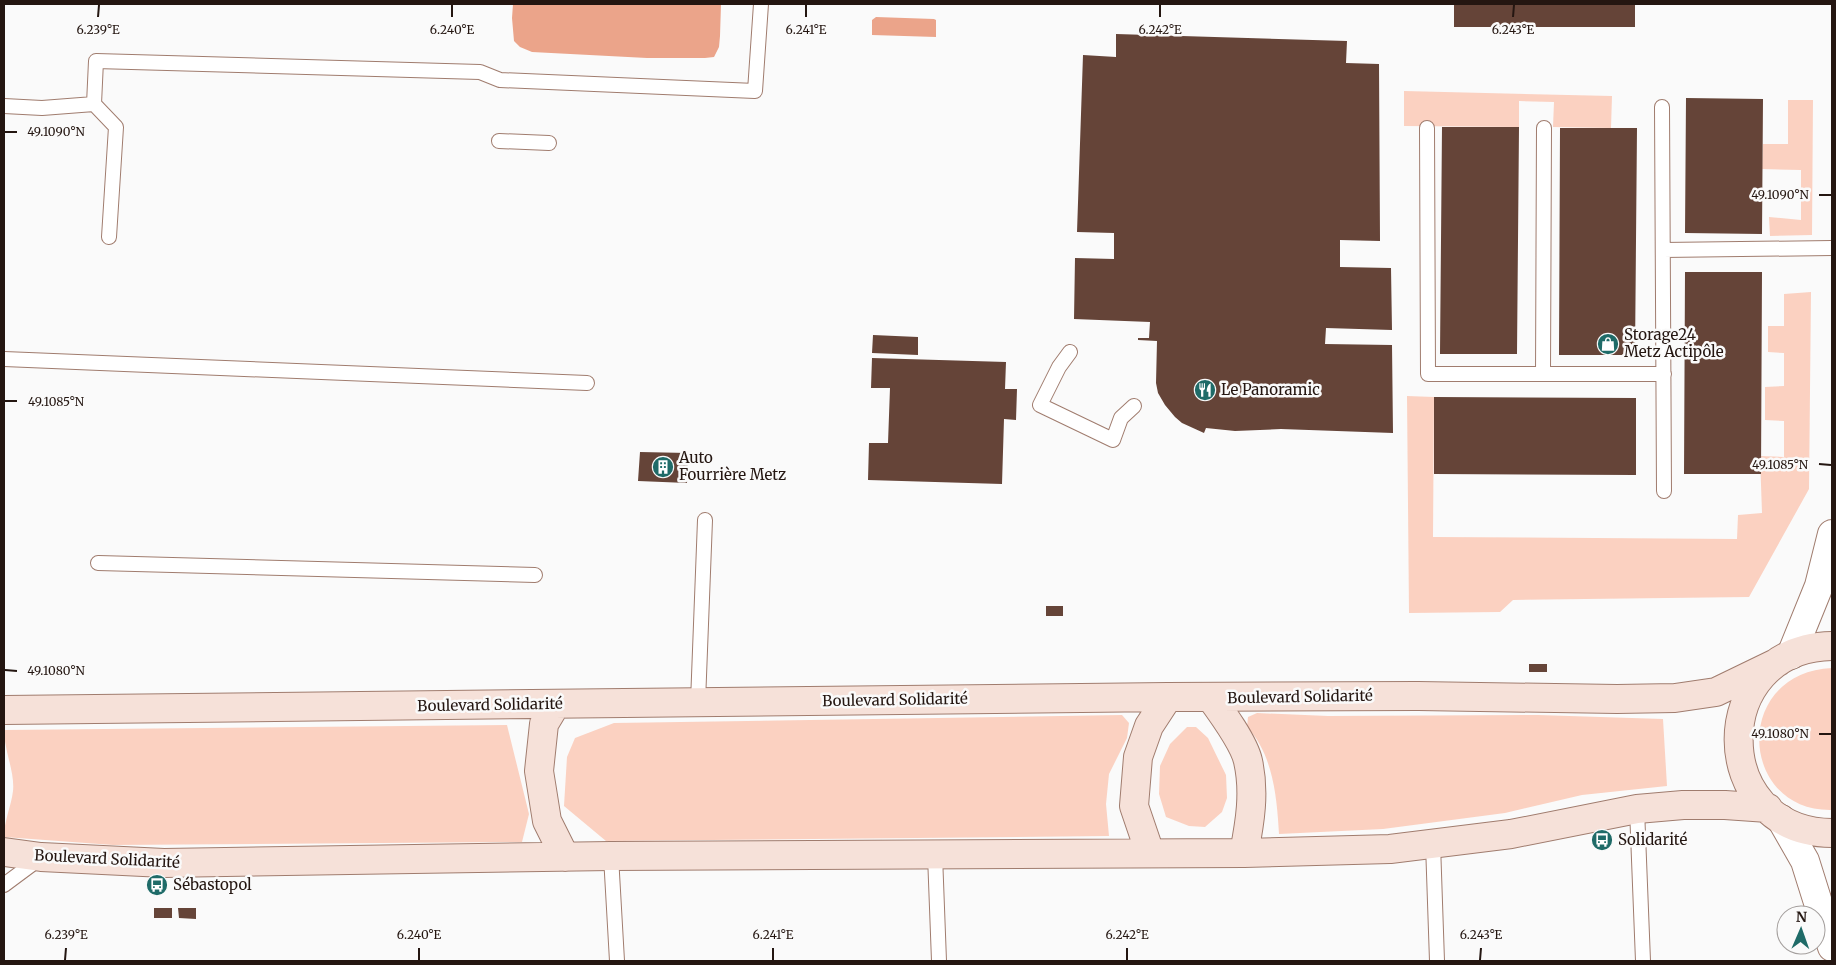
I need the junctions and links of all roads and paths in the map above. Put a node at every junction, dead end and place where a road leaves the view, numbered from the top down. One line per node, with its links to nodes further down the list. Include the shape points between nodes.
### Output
1 (761, 4): 2 (lane, via 755,91 500,80 480,72 96,61)
2 (94, 104): 3 (lane, via 42,108); 9 (lane, via 116,127)
3 (4, 106)
4 (1662, 107): 11 (lane)
5 (1427, 128): 14 (lane, via 1428,374)
6 (1544, 128): 14 (lane)
7 (499, 141): 8 (lane)
8 (550, 142)
9 (109, 237)
10 (1832, 248): 11 (lane)
11 (1663, 250): 15 (lane)
12 (1070, 352): 17 (lane, via 1040,405 1113,440 1122,418)
13 (4, 359): 16 (lane)
14 (1543, 374): 15 (lane)
15 (1664, 374): 18 (lane)
16 (587, 383)
17 (1134, 406)
18 (1664, 491)
19 (705, 520): 27 (lane)
20 (1832, 534): 24 (street, via 1819,586)
21 (98, 563): 22 (lane)
22 (535, 575)
23 (1832, 646): 24 (main road, Boulevard Solidarité, via 1806,649)
24 (1785, 658): 26 (main road, Boulevard Solidarité, via 1716,692 1675,698); 31 (main road, via 1765,673 1754,687 1744,704 1738,735 1742,767 1757,796)
25 (1168, 697): 26 (main road, Boulevard Solidarité); 27 (main road, Boulevard Solidarité); 35 (main road, via 1149,726 1138,758 1134,806)
26 (1211, 698): 36 (main road, via 1248,759 1253,797)
27 (698, 702): 28 (main road, Boulevard Solidarité)
28 (556, 704): 29 (main road, Boulevard Solidarité); 38 (main road, via 544,724 539,771 547,821)
29 (4, 710)
30 (1637, 809): 31 (main road, Boulevard Solidarité, via 1725,805); 33 (main road, Boulevard Solidarité, via 1511,834); 46 (lane)
31 (1774, 813): 32 (main road, via 1804,829); 42 (street, via 1805,860)
32 (1832, 833)
33 (1433, 844): 36 (main road, Boulevard Solidarité, via 1390,849); 45 (lane)
34 (4, 852): 40 (main road, Boulevard Solidarité)
35 (1150, 853): 36 (main road, Boulevard Solidarité); 37 (main road, Boulevard Solidarité)
36 (1244, 853)
37 (935, 855): 39 (main road, Boulevard Solidarité); 44 (lane)
38 (564, 856): 39 (main road, Boulevard Solidarité); 40 (main road, Boulevard Solidarité, via 164,863)
39 (611, 856): 43 (lane)
40 (41, 857): 41 (lane)
41 (4, 885)
42 (1832, 947)
43 (617, 961)
44 (939, 961)
45 (1437, 961)
46 (1643, 961)

